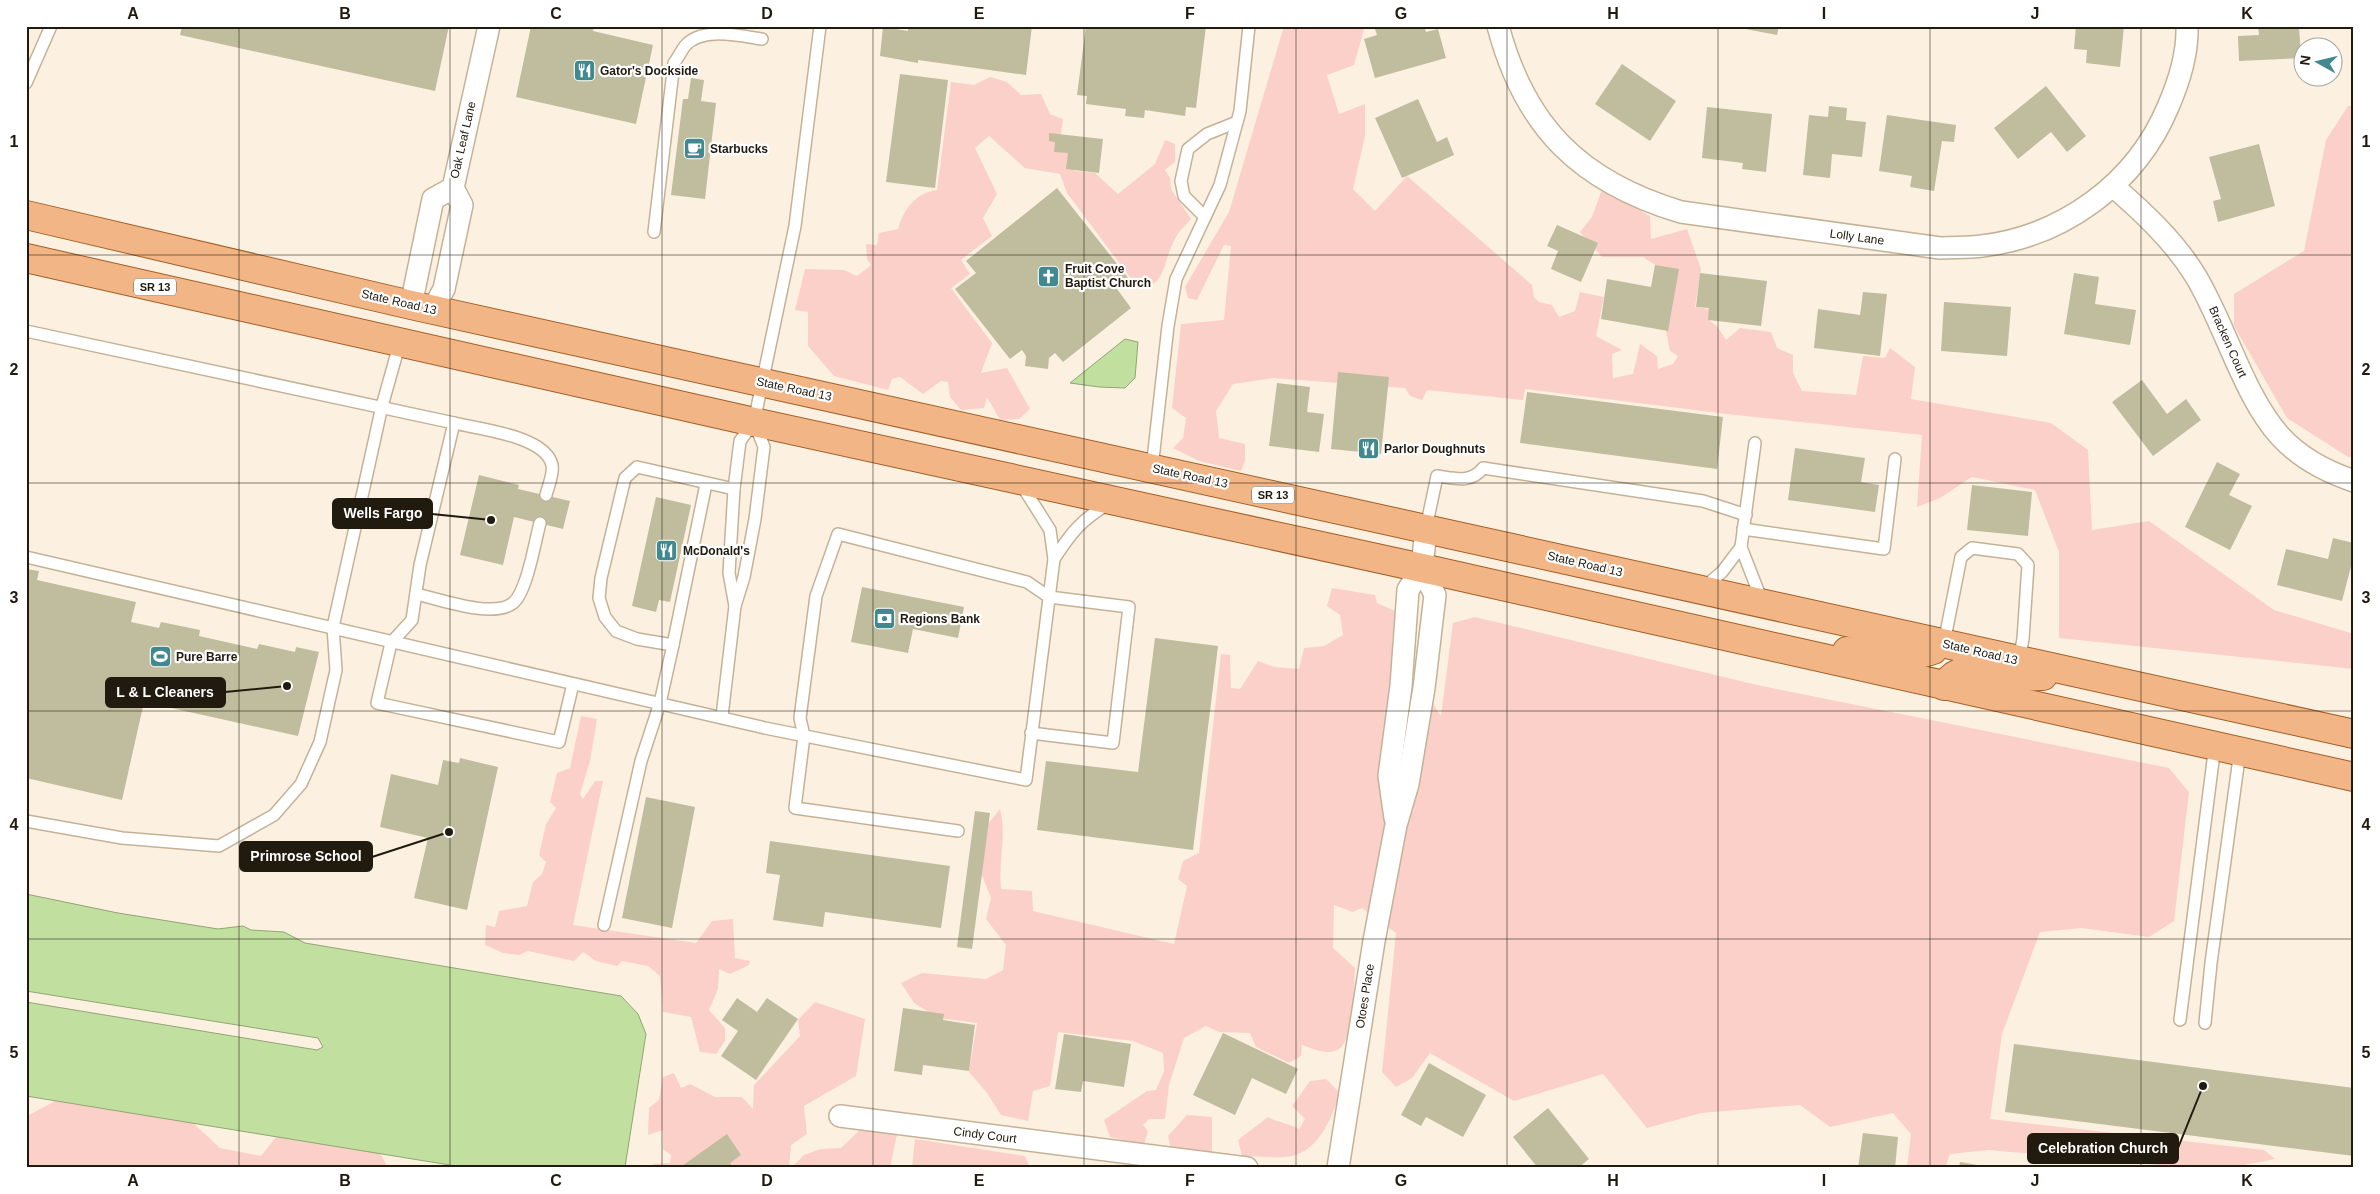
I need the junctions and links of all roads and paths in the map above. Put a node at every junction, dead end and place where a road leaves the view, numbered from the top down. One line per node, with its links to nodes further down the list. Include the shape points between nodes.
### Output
1 (50, 26): 8 (lane)
2 (489, 26): 11 (street, Oak Leaf Lane)
3 (820, 26): 21 (lane, via 795,226)
4 (1249, 26): 9 (lane)
5 (1498, 26): 10 (street, Lolly Lane, via 1524,95 1540,121 1562,146 1616,188 1680,212 1940,248 1982,246 2023,238 2055,225)
6 (2187, 26): 10 (street, Lolly Lane, via 2182,69 2161,124 2140,157)
7 (762, 39): 15 (lane, via 720,33 699,38 686,45 674,63)
8 (26, 83)
9 (1237, 122): 13 (lane, via 1220,184); 13 (lane, via 1207,134 1188,149 1181,181 1184,196)
10 (2113, 186): 29 (street, Bracken Court, via 2150,220 2194,274 2214,308 2246,383 2280,437 2306,458)
11 (453, 188): 18 (street, via 433,199); 18 (street, Oak Leaf Lane, via 462,205 444,289)
12 (26, 215): 14 (main road, State Road 13 / SR 13)
13 (1205, 217): 27 (lane, via 1176,279)
14 (68, 225): 16 (main road); 18 (main road, State Road 13 / SR 13)
15 (654, 232)
16 (26, 234)
17 (31, 263): 20 (main road, SR 13)
18 (422, 307): 20 (main road, via 422,324); 21 (main road, State Road 13 / SR 13)
19 (26, 331): 22 (lane)
20 (400, 342): 22 (lane); 23 (main road, SR 13)
21 (762, 382): 23 (lane); 27 (main road, State Road 13 / SR 13)
22 (382, 406): 24 (lane); 47 (lane)
23 (754, 422): 28 (main road, SR 13); 31 (lane, via 740,441); 46 (lane, via 764,447 755,519 744,577)
24 (454, 423): 32 (lane, via 527,440 546,453 553,466); 43 (lane)
25 (1756, 443): 34 (lane)
26 (1895, 459): 37 (lane, via 1884,549)
27 (1152, 468): 36 (main road, State Road 13 / SR 13)
28 (1019, 481): 33 (main road, SR 13); 40 (lane, via 1050,530)
29 (2354, 481)
30 (706, 484): 31 (lane); 50 (lane); 50 (lane, via 637,467 625,478 602,578 599,598 605,617 616,632)
31 (734, 489): 46 (lane, via 729,573)
32 (546, 495)
33 (1113, 501): 40 (lane, via 1085,518); 41 (main road, SR 13)
34 (1746, 515): 36 (lane, via 1703,501 1483,468 1477,476 1468,479 1437,476); 37 (lane)
35 (540, 523): 43 (lane, via 527,579 514,603 499,609 482,609)
36 (1426, 528): 41 (street, Otoes Place); 42 (main road, State Road 13 / SR 13)
37 (1743, 530): 38 (lane)
38 (1741, 547): 42 (lane, via 1722,572); 45 (lane)
39 (26, 556): 47 (lane)
40 (1054, 559): 44 (lane)
41 (1422, 568): 51 (main road, SR 13); 71 (street, Otoes Place, via 1434,595 1424,688 1408,784 1396,825)
42 (1701, 590): 45 (main road, State Road 13 / SR 13)
43 (416, 594): 48 (lane, via 412,620)
44 (1049, 597): 58 (lane); 58 (lane, via 1129,606 1113,743); 60 (lane, via 1027,582 838,534 816,596 800,718)
45 (1762, 602): 49 (main road, State Road 13 / SR 13)
46 (734, 606): 57 (lane)
47 (334, 627): 48 (lane); 63 (lane, via 336,670 320,742 301,784 274,815 218,846 122,838)
48 (391, 643): 54 (lane); 54 (lane, via 377,703 560,742)
49 (1940, 643): 51 (main road, via 1933,650 1905,656); 52 (main road, State Road 13 / SR 13); 52 (lane, via 1961,557 1972,548 2018,554 2028,565)
50 (673, 646): 56 (lane)
51 (1773, 648): 55 (main road, SR 13)
52 (2019, 660): 53 (main road, State Road 13 / SR 13)
53 (2082, 674): 55 (main road, via 2006,677 1965,669 1952,675); 59 (main road, State Road 13 / SR 13)
54 (573, 684): 56 (lane)
55 (1944, 686): 61 (main road, SR 13)
56 (660, 703): 57 (lane); 65 (lane, via 641,761)
57 (722, 716): 60 (lane)
58 (1032, 733): 60 (lane, via 1026,780)
59 (2354, 734)
60 (804, 736): 64 (lane, via 795,808)
61 (2228, 748): 62 (main road, SR 13); 66 (lane); 67 (lane)
62 (2354, 776)
63 (26, 821)
64 (958, 831)
65 (604, 925)
66 (2180, 1020)
67 (2206, 1023)
68 (840, 1116): 69 (street, Cindy Court)
69 (1130, 1161): 70 (street)
70 (1247, 1168)
71 (1338, 1168)

